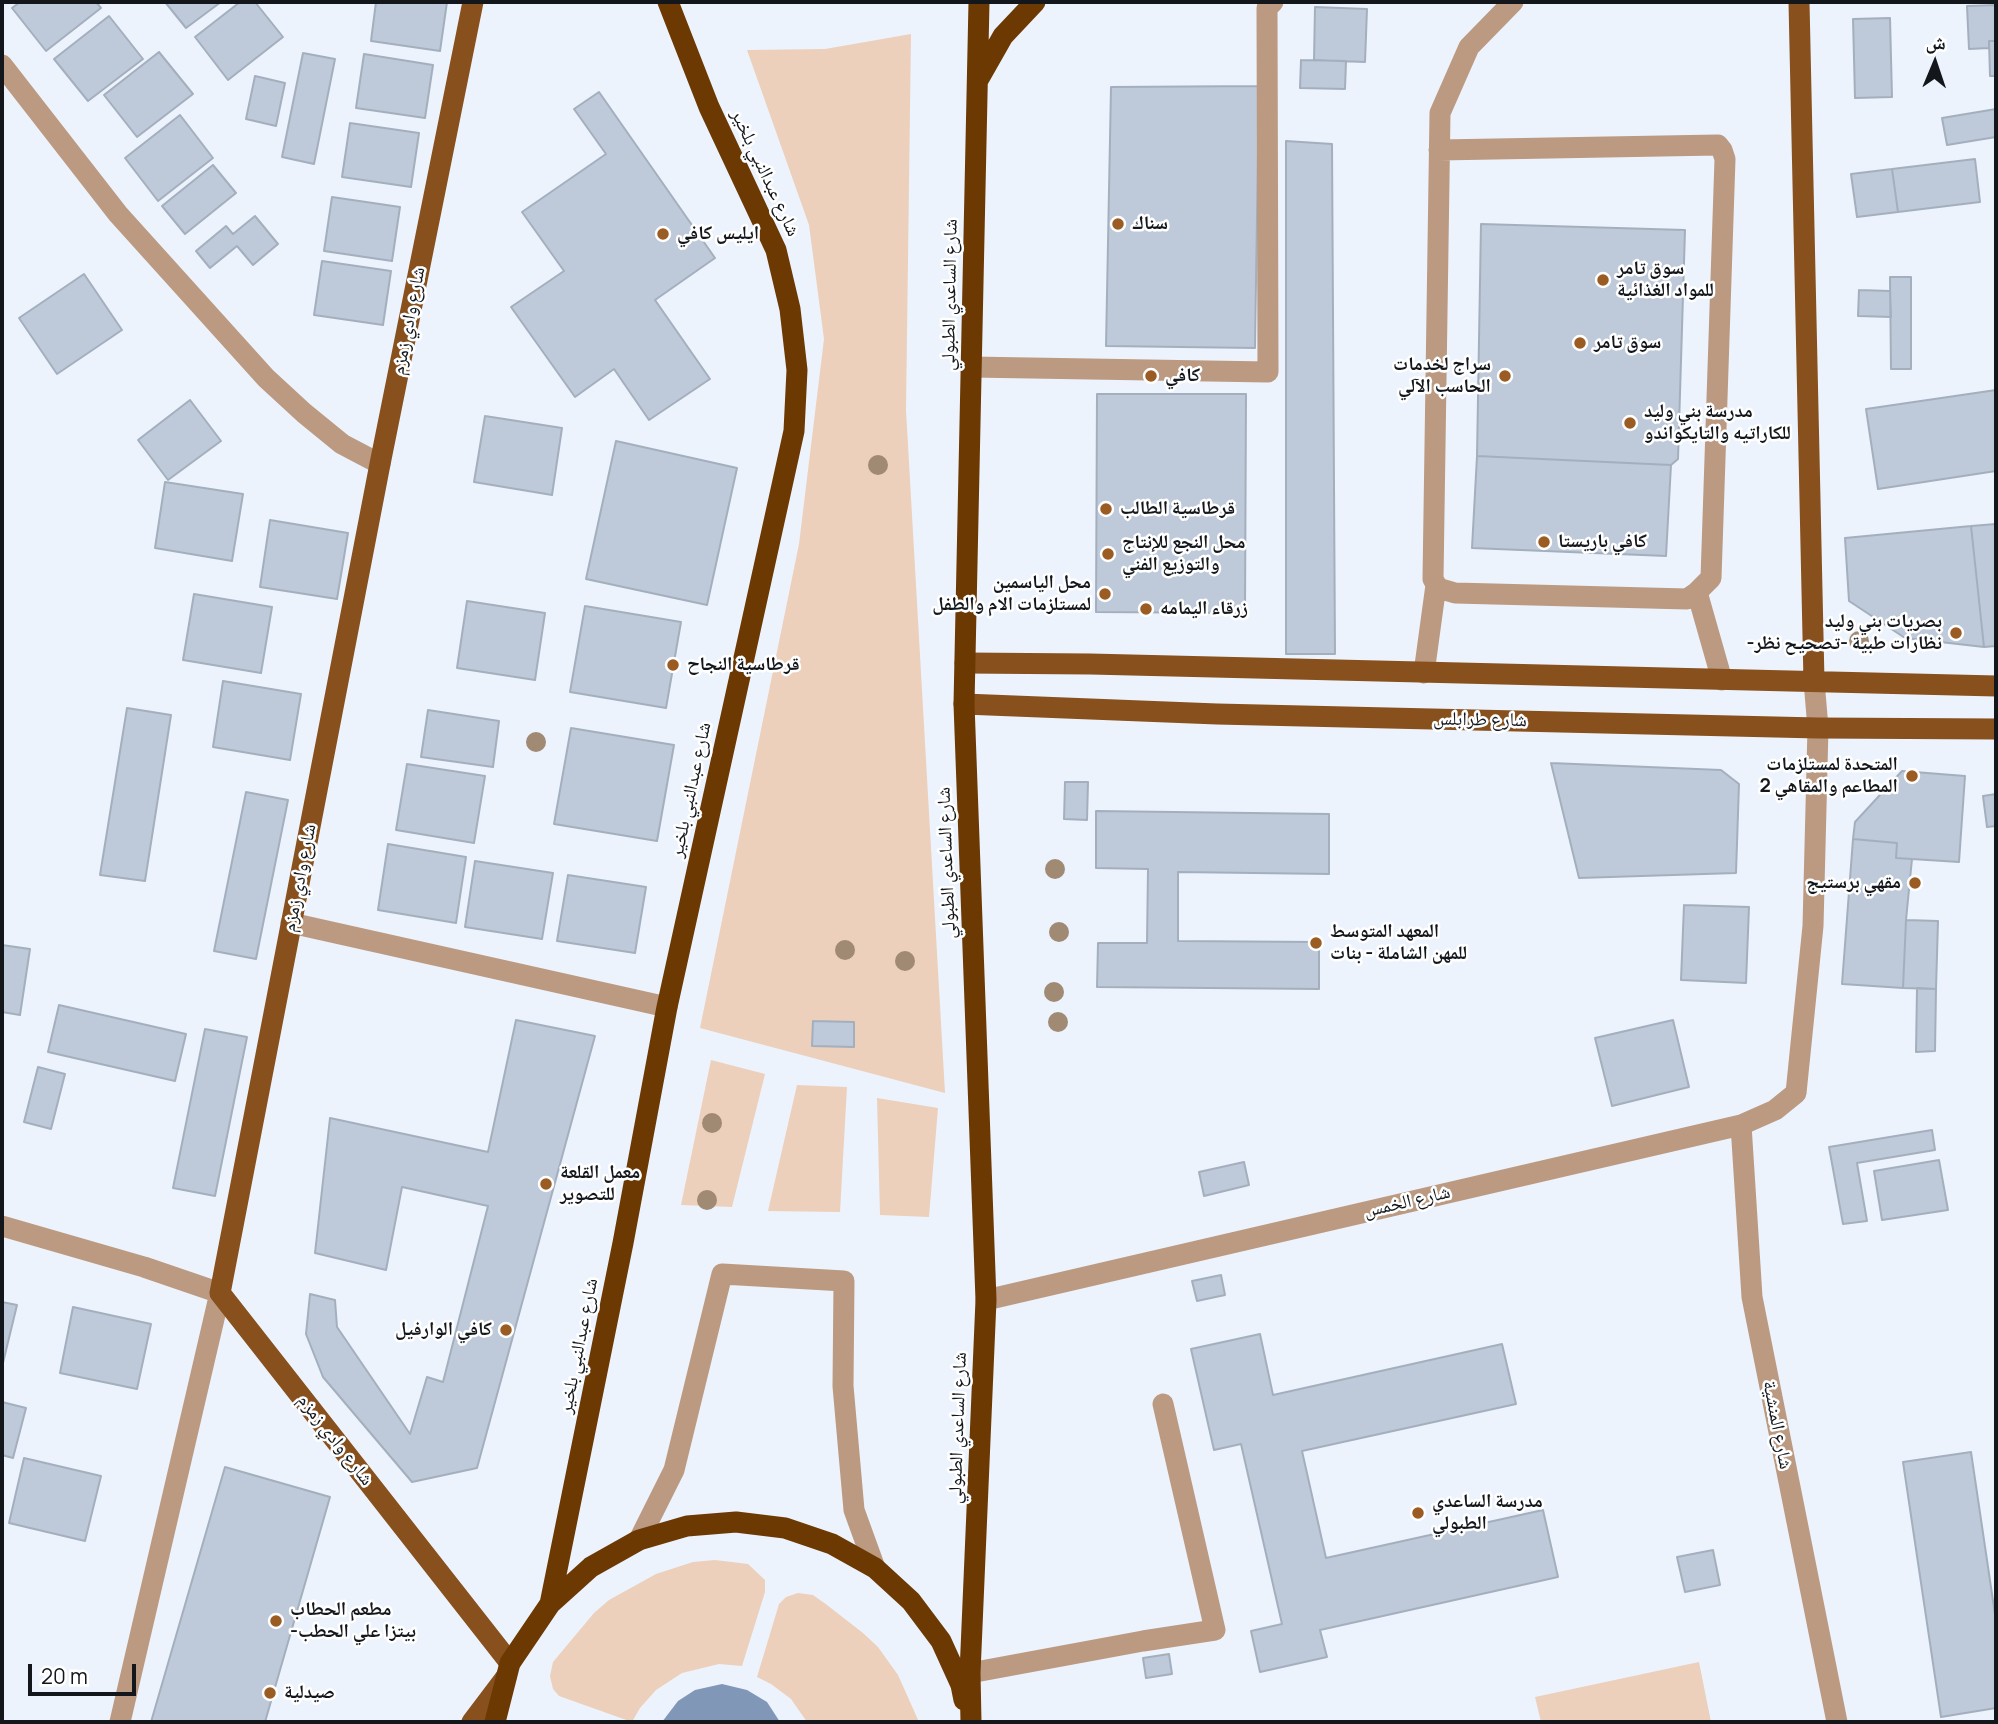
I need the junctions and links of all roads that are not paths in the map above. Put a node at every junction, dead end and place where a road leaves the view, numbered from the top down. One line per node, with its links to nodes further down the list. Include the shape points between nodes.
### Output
1 (472, 2): 12 (main road, شارع وادي زمزم)
2 (668, 2): 24 (highway, شارع عبدالنبي بلخير, via 709,107 776,250 790,309 797,370 794,431)
3 (979, 2): 9 (highway, شارع الساعدي الطبولي)
4 (1035, 2): 9 (highway, via 1003,36)
5 (1273, 2): 11 (street, via 1267,8 1268,372)
6 (1513, 2): 10 (street, via 1469,47 1440,113)
7 (1799, 2): 18 (main road)
8 (2, 65): 12 (street, via 118,214 266,378 342,444)
9 (977, 82): 11 (highway, شارع الساعدي الطبولي)
10 (1439, 150): 13 (street); 14 (street, via 1718,145 1722,150 1712,578)
11 (971, 367): 15 (highway, شارع الساعدي الطبولي)
12 (380, 464): 23 (main road, شارع وادي زمزم)
13 (1436, 585): 14 (street, via 1455,593 1687,599); 16 (street)
14 (1697, 592): 17 (street)
15 (965, 663): 16 (main road); 20 (highway, شارع الساعدي الطبولي)
16 (1424, 673): 17 (main road)
17 (1722, 680): 18 (main road)
18 (1814, 681): 19 (main road); 21 (street)
19 (1996, 686)
20 (964, 704): 21 (main road, شارع طرابلس); 28 (highway, شارع الساعدي الطبولي)
21 (1818, 728): 22 (main road, شارع طرابلس); 25 (street, شارع الخمس, via 1813,926 1796,1093 1774,1110)
22 (1996, 729)
23 (291, 923): 24 (street); 27 (main road, شارع وادي زمزم)
24 (667, 1006): 32 (highway, شارع عبدالنبي بلخير)
25 (1741, 1125): 28 (street, شارع الخمس); 39 (street, شارع المنشية, via 1752,1297)
26 (2, 1226): 27 (street)
27 (220, 1293): 33 (main road, شارع وادي زمزم); 35 (street)
28 (986, 1300): 34 (highway, شارع الساعدي الطبولي)
29 (1163, 1405): 34 (street, via 1215,1630)
30 (639, 1540): 31 (highway, via 687,1526 748,1523 785,1528 832,1544); 31 (street, via 674,1470 722,1274 844,1281 843,1386 854,1510); 32 (highway, via 591,1567)
31 (875, 1568): 38 (highway, via 911,1601 941,1641 961,1685)
32 (550, 1604): 33 (highway)
33 (508, 1670): 36 (main road); 37 (highway)
34 (970, 1673): 38 (highway, شارع الساعدي الطبولي)
35 (120, 1722)
36 (472, 1722)
37 (495, 1722)
38 (970, 1722)
39 (1838, 1722)

